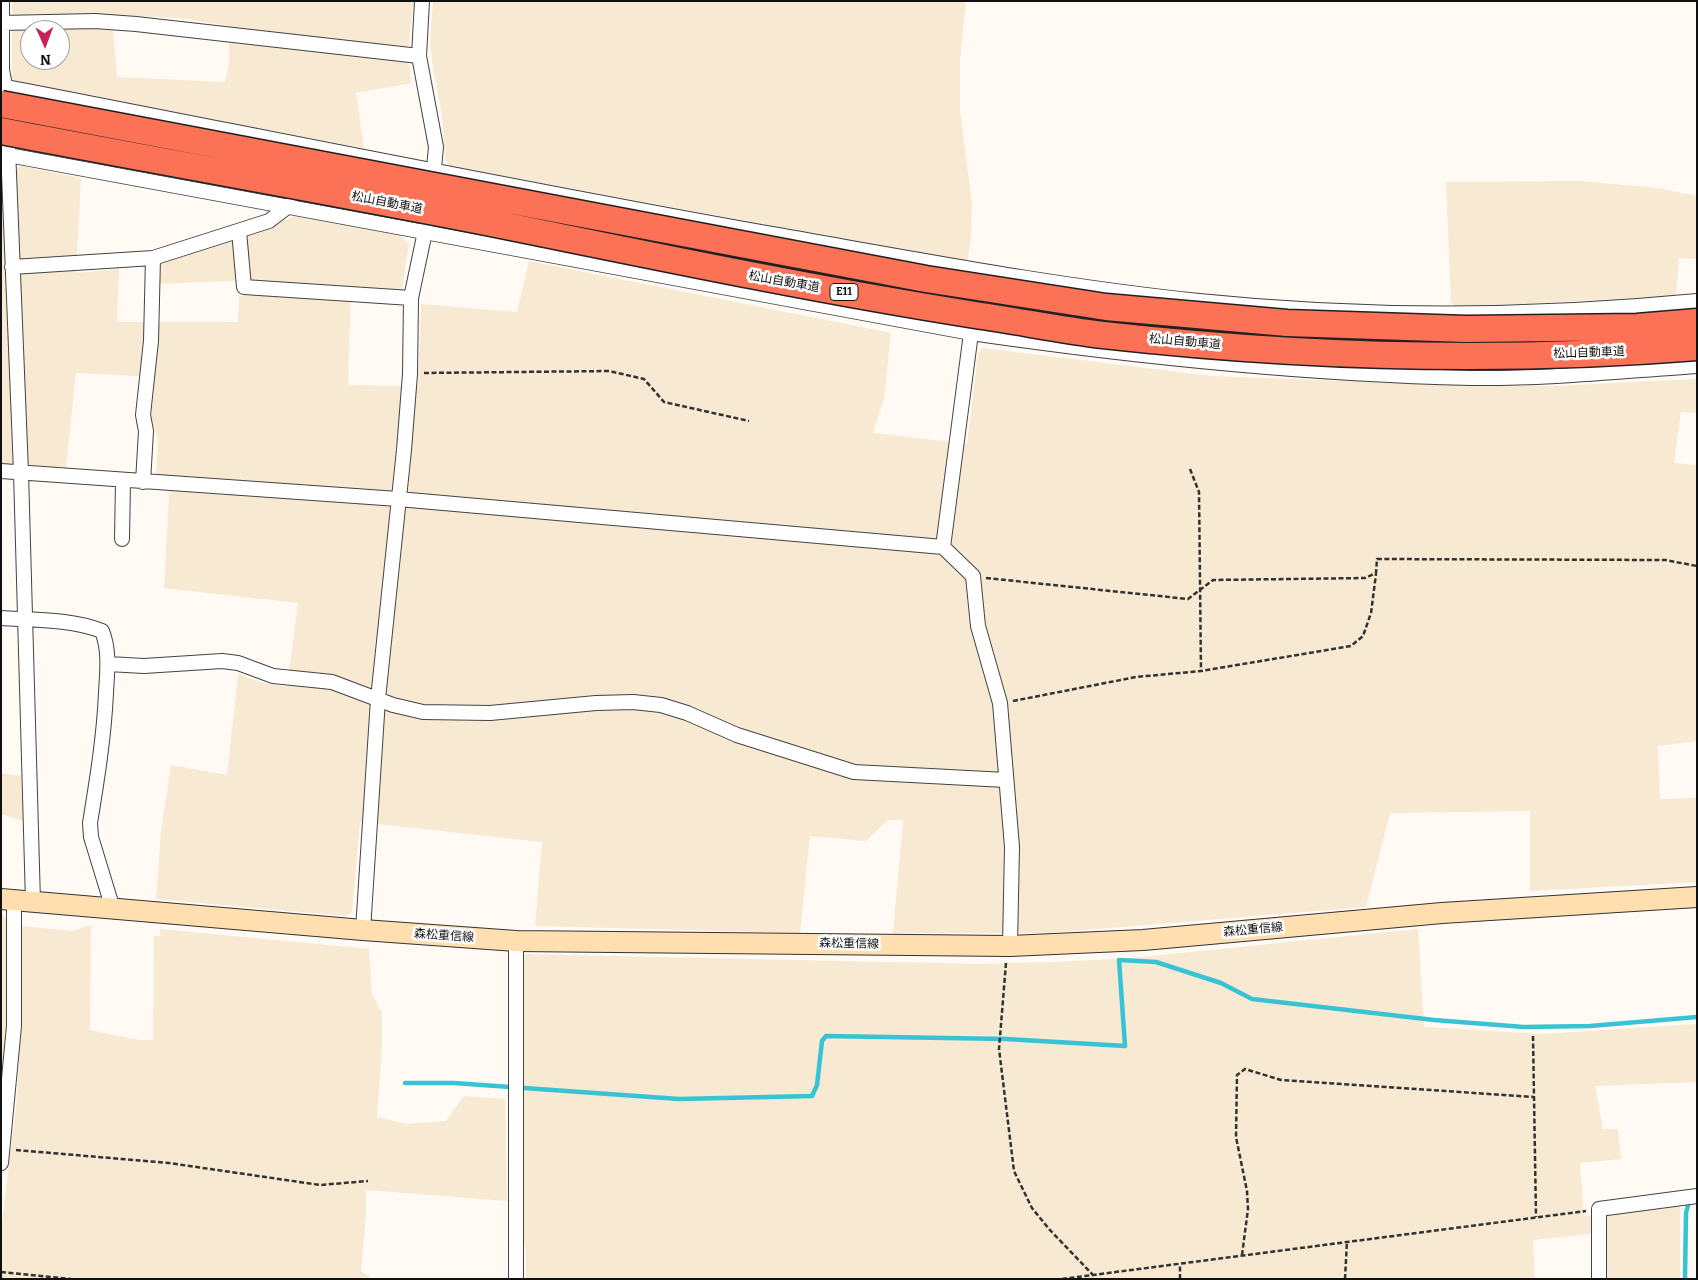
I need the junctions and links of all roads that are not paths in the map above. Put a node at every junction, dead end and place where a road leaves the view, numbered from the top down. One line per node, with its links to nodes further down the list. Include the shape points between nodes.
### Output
1 (2, 1): 3 (street)
2 (422, 1): 4 (street)
3 (2, 23): 4 (street, via 95,21 136,24); 5 (street)
4 (419, 56): 8 (street, via 436,147)
5 (2, 70): 6 (street)
6 (4, 96): 7 (street); 8 (street); 16 (highway, 松山自動車道 / E11, bridge, via 926,280 1106,307 1286,323 1466,329 1637,327)
7 (4, 148): 9 (street); 13 (street); 18 (highway, 松山自動車道 / E11, bridge, via 384,202 742,274 1101,334 1284,351 1468,357 1640,352)
8 (435, 169): 11 (street); 15 (street, via 678,217 975,270 1199,301 1338,310 1457,312 1606,310)
9 (290, 205): 10 (street, via 268,221); 11 (street)
10 (238, 232): 12 (street); 14 (street, via 244,287)
11 (426, 232): 14 (street); 17 (street)
12 (153, 258): 13 (street); 23 (street, via 143,415 146,431)
13 (12, 267): 21 (street)
14 (411, 298): 24 (street, via 410,374)
15 (1697, 301)
16 (1697, 322)
17 (971, 333): 19 (street, via 1193,360 1472,378); 26 (street)
18 (1697, 347)
19 (1697, 366)
20 (1, 471): 21 (street)
21 (20, 472): 22 (street); 28 (street)
22 (123, 481): 23 (street); 25 (street)
23 (143, 482): 24 (street)
24 (398, 498): 26 (street); 30 (street)
25 (122, 539)
26 (944, 547): 31 (street, via 973,576 978,626 1000,703)
27 (1, 618): 28 (street)
28 (25, 620): 29 (street, via 61,622 102,631); 33 (street)
29 (108, 664): 30 (street, via 144,666 230,662 273,676 332,682); 34 (street, via 104,734 90,830)
30 (378, 699): 31 (street, via 423,712 490,713 596,703 661,705 737,735 854,772); 35 (street)
31 (1006, 780): 37 (street, via 1012,848)
32 (1697, 897): 37 (main road, 森松重信線, via 1442,913 1143,940)
33 (16, 901): 34 (main road, 森松重信線); 38 (street, via 14,1026)
34 (113, 909): 35 (main road, 森松重信線)
35 (363, 930): 36 (main road, 森松重信線)
36 (516, 941): 37 (main road, 森松重信線); 40 (street)
37 (1010, 946)
38 (2, 1156)
39 (1697, 1196): 41 (street, via 1599,1209)
40 (516, 1279)
41 (1598, 1279)

